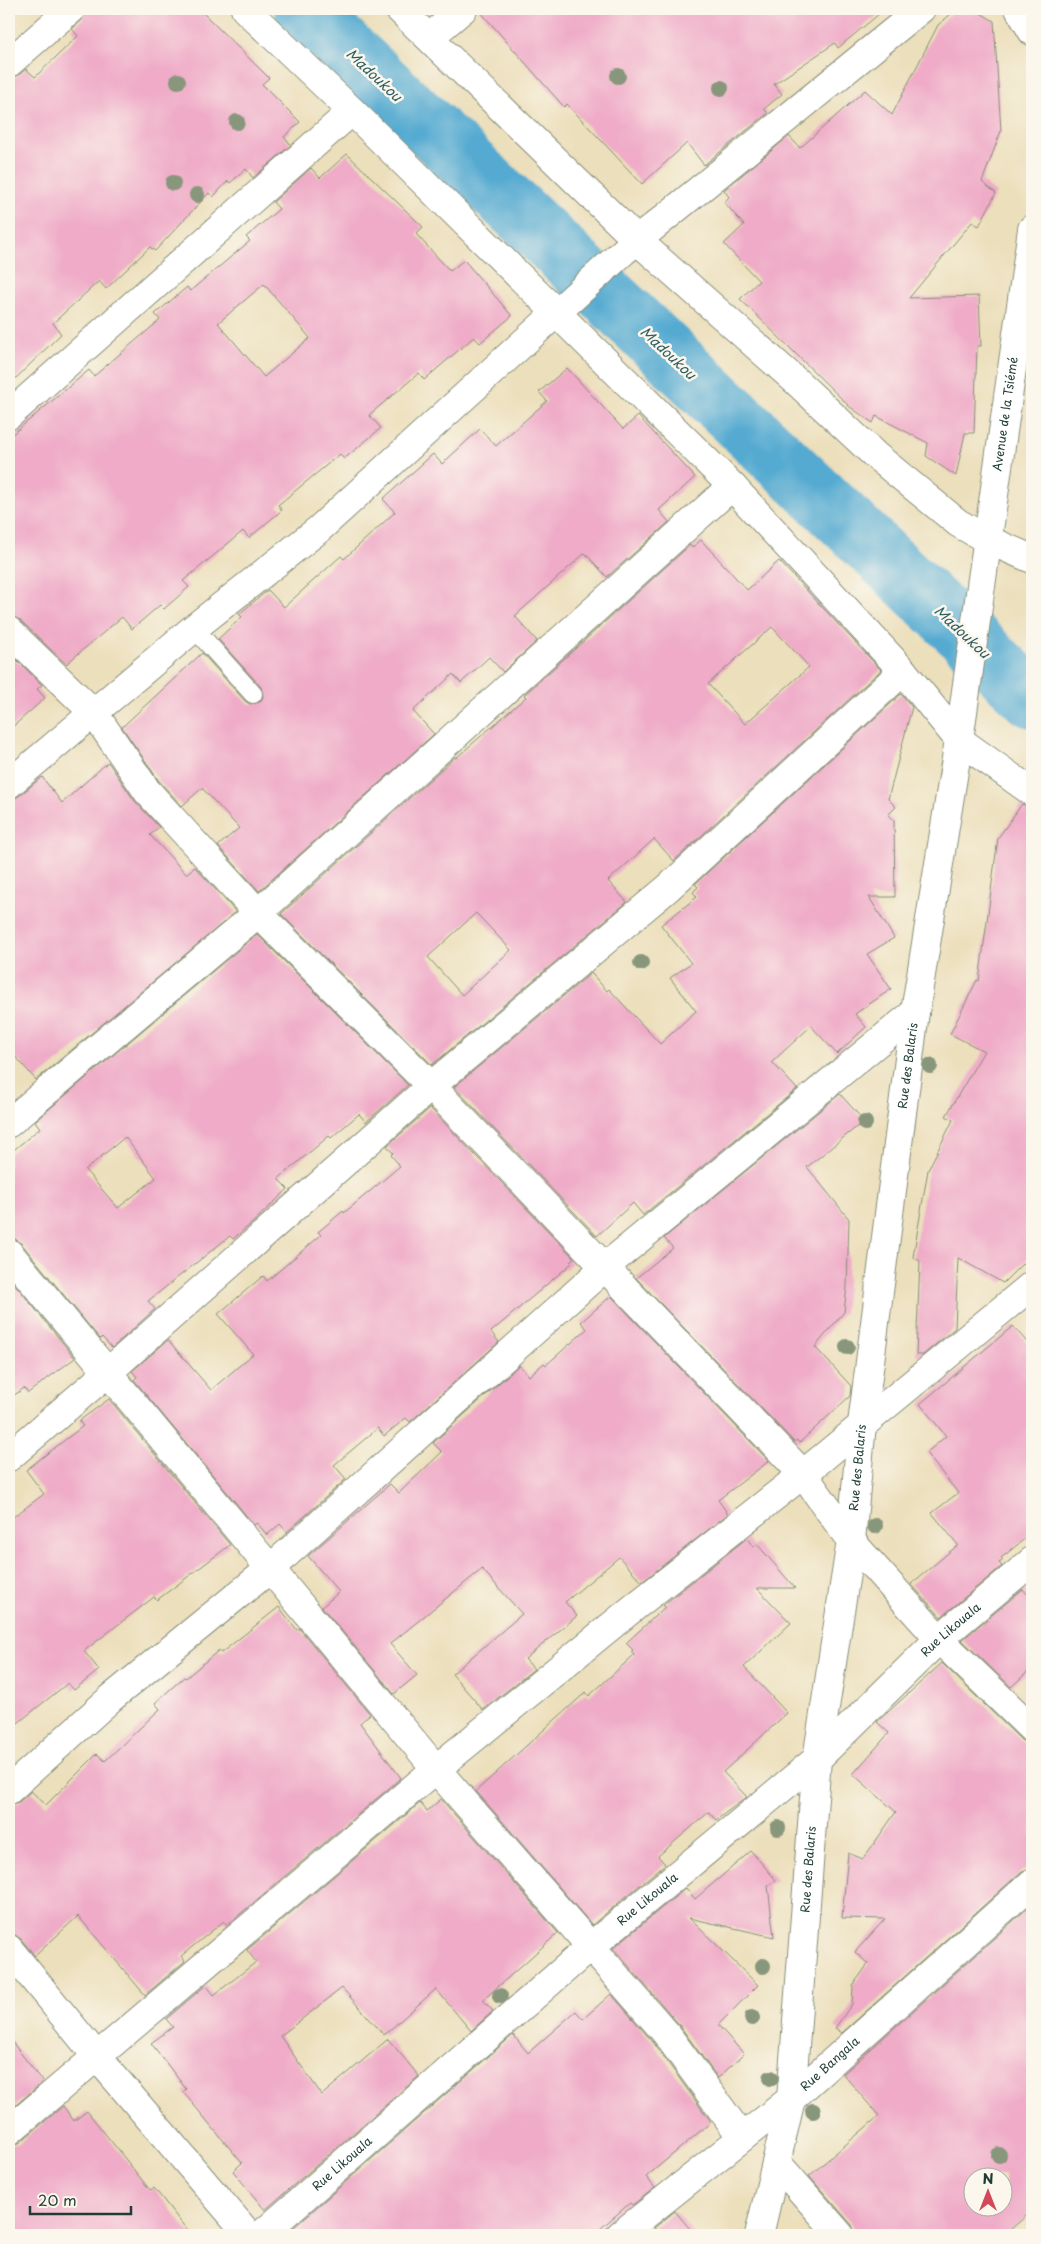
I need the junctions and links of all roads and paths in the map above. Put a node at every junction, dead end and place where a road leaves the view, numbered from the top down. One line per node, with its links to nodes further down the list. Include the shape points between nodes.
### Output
1 (71, 9): 9 (street)
2 (245, 9): 10 (street)
3 (399, 9): 8 (street)
4 (463, 9): 8 (street)
5 (921, 9): 12 (street)
6 (1020, 9): 7 (street)
7 (1032, 31)
8 (430, 38): 12 (street)
9 (9, 63)
10 (352, 111): 13 (street); 14 (street)
11 (1032, 229): 16 (street, Avenue de la Tsiémé)
12 (631, 246): 13 (street); 16 (street, via 797,382 875,455 958,523)
13 (566, 304): 15 (street); 18 (street, via 318,530)
14 (9, 415)
15 (732, 486): 20 (street); 27 (street)
16 (986, 554): 17 (street); 22 (street, Avenue de la Tsiémé)
17 (1032, 559)
18 (194, 628): 21 (lane); 23 (street)
19 (9, 631): 23 (street)
20 (903, 671): 24 (street); 29 (street, via 668,888)
21 (253, 694)
22 (964, 701): 24 (street, Rue des Balaris)
23 (94, 713): 25 (street); 27 (street, via 147,791)
24 (960, 740): 26 (street); 28 (street, Rue des Balaris)
25 (9, 784)
26 (1032, 792)
27 (258, 913): 29 (street); 30 (street)
28 (915, 1012): 32 (street); 35 (street, Rue des Balaris)
29 (431, 1086): 32 (street); 34 (street)
30 (9, 1123)
31 (9, 1254): 34 (street)
32 (605, 1267): 37 (street); 40 (street)
33 (1032, 1285): 35 (street)
34 (107, 1373): 36 (street); 40 (street)
35 (862, 1424): 37 (street); 38 (street, Rue des Balaris)
36 (9, 1458)
37 (803, 1474): 38 (street); 44 (street)
38 (851, 1541): 41 (street); 43 (street, Rue des Balaris)
39 (1032, 1561): 41 (street, Rue Likouala)
40 (271, 1568): 44 (street); 45 (street, via 110,1699)
41 (939, 1639): 42 (street); 43 (street, Rue Likouala)
42 (1032, 1729)
43 (817, 1759): 47 (street, Rue Likouala); 50 (street, Rue des Balaris)
44 (436, 1769): 47 (street); 49 (street)
45 (9, 1790)
46 (1032, 1883): 50 (street, Rue Bangala)
47 (590, 1947): 52 (street, via 665,2032); 55 (street, Rue Likouala)
48 (9, 1949): 49 (street)
49 (98, 2058): 51 (street); 54 (street)
50 (791, 2098): 52 (street, Rue Bangala); 53 (street, Rue des Balaris)
51 (9, 2131)
52 (742, 2136): 56 (street, Rue Bangala)
53 (777, 2163): 57 (street, Rue des Balaris); 58 (street)
54 (249, 2235)
55 (262, 2235)
56 (620, 2235)
57 (759, 2235)
58 (840, 2235)

